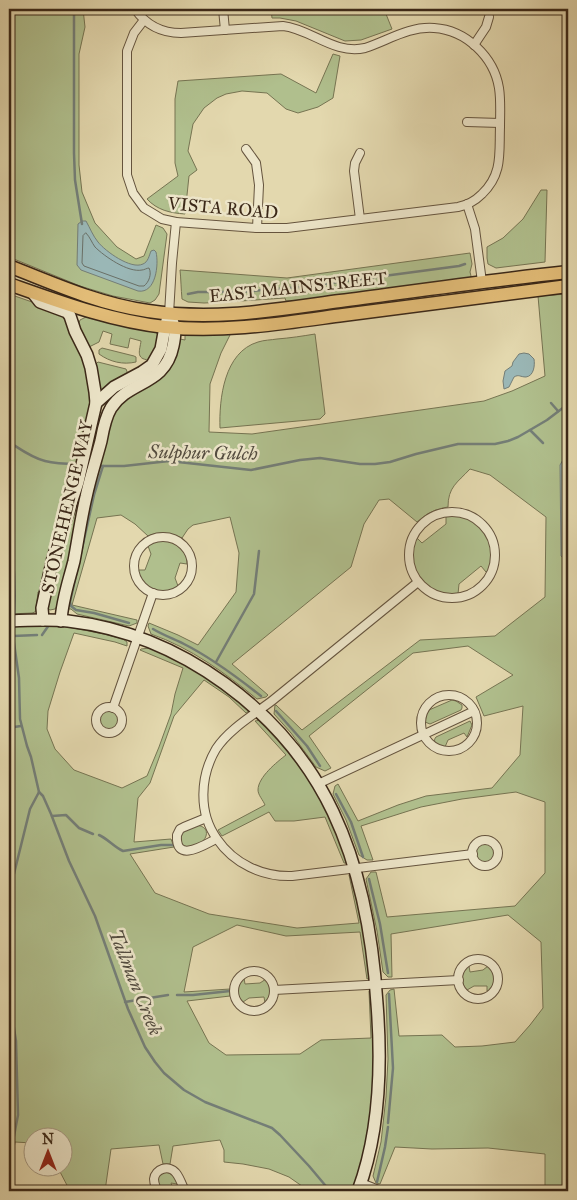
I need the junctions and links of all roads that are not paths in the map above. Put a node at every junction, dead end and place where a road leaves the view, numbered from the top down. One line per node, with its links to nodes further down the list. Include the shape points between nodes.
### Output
1 (135, 9): 4 (street)
2 (223, 9): 5 (street)
3 (489, 16): 6 (street)
4 (144, 20): 5 (street, via 173,32); 13 (street, VISTA ROAD, via 134,33 127,51 127,176 133,193 144,208 162,219)
5 (225, 30): 6 (street, via 287,27 338,47 361,49 411,30 434,28 453,32)
6 (474, 45): 8 (street, via 496,77)
7 (467, 122): 8 (street)
8 (500, 122): 11 (street, via 500,157 496,175 486,190)
9 (246, 149): 14 (street, via 256,163 259,185)
10 (360, 153): 12 (street, via 354,171)
11 (467, 204): 12 (street, VISTA ROAD); 17 (street, via 475,229)
12 (360, 219): 14 (street, VISTA ROAD, via 296,228)
13 (176, 222): 14 (street, VISTA ROAD); 21 (street, STONEHENGE WAY)
14 (257, 228)
15 (9, 266): 21 (main road, EAST MAINSTREET, via 99,300)
16 (568, 272): 17 (main road, EAST MAINSTREET)
17 (482, 282): 21 (main road, EAST MAINSTREET, via 263,312)
18 (9, 284): 20 (main road, EAST MAINSTREET)
19 (568, 286): 22 (main road, EAST MAINSTREET, via 248,327)
20 (33, 293): 22 (main road, EAST MAINSTREET, via 102,316); 23 (street, via 40,302 70,316 92,368)
21 (169, 314): 22 (street, STONEHENGE WAY)
22 (170, 328): 23 (street, STONEHENGE WAY, via 152,365 114,387); 24 (street, STONEHENGE WAY, via 172,351 166,365 112,406 99,448)
23 (96, 403): 24 (street, STONEHENGE WAY)
24 (83, 482): 27 (street, STONEHENGE WAY, via 53,558); 29 (street, STONEHENGE WAY, via 74,561 62,603)
25 (418, 582): 25 (street, via 434,594 448,598 468,595 480,587 494,562 494,547 486,529 460,513 444,513 425,522 415,533 409,553 411,568); 32 (street)
26 (153, 593): 26 (street, via 177,591 190,576 190,556 172,539 153,539 141,548 134,561 138,580); 30 (street)
27 (38, 620): 28 (street); 29 (street)
28 (9, 621)
29 (61, 621): 30 (street)
30 (137, 638): 31 (street); 32 (street, via 196,665)
31 (113, 708)
32 (258, 711): 35 (street, via 287,741); 36 (street, via 232,732 212,756 204,784)
33 (474, 711): 34 (street); 34 (street, via 457,697 445,696 434,700 426,707 422,718); 34 (street, via 474,734 463,747 452,751 440,750)
34 (424, 735): 35 (street)
35 (318, 784): 39 (street, via 341,830)
36 (206, 818): 37 (street); 37 (street, via 180,829 176,835 178,844 181,849 190,851)
37 (216, 839): 39 (street, via 240,862 273,875 292,876)
38 (473, 854): 39 (street)
39 (354, 868): 41 (street, via 366,917)
40 (459, 980): 40 (street, via 468,995 486,997 498,983 498,974 489,962 471,960 463,966); 41 (street)
41 (376, 984): 42 (street); 43 (street, via 378,1098 370,1154)
42 (274, 990): 42 (street, via 268,976 254,971 240,977 235,994 241,1006 257,1010 271,1002)
43 (359, 1187): 46 (street)
44 (157, 1191): 45 (street, via 155,1175 166,1168 175,1172)
45 (185, 1191)
46 (381, 1191)

